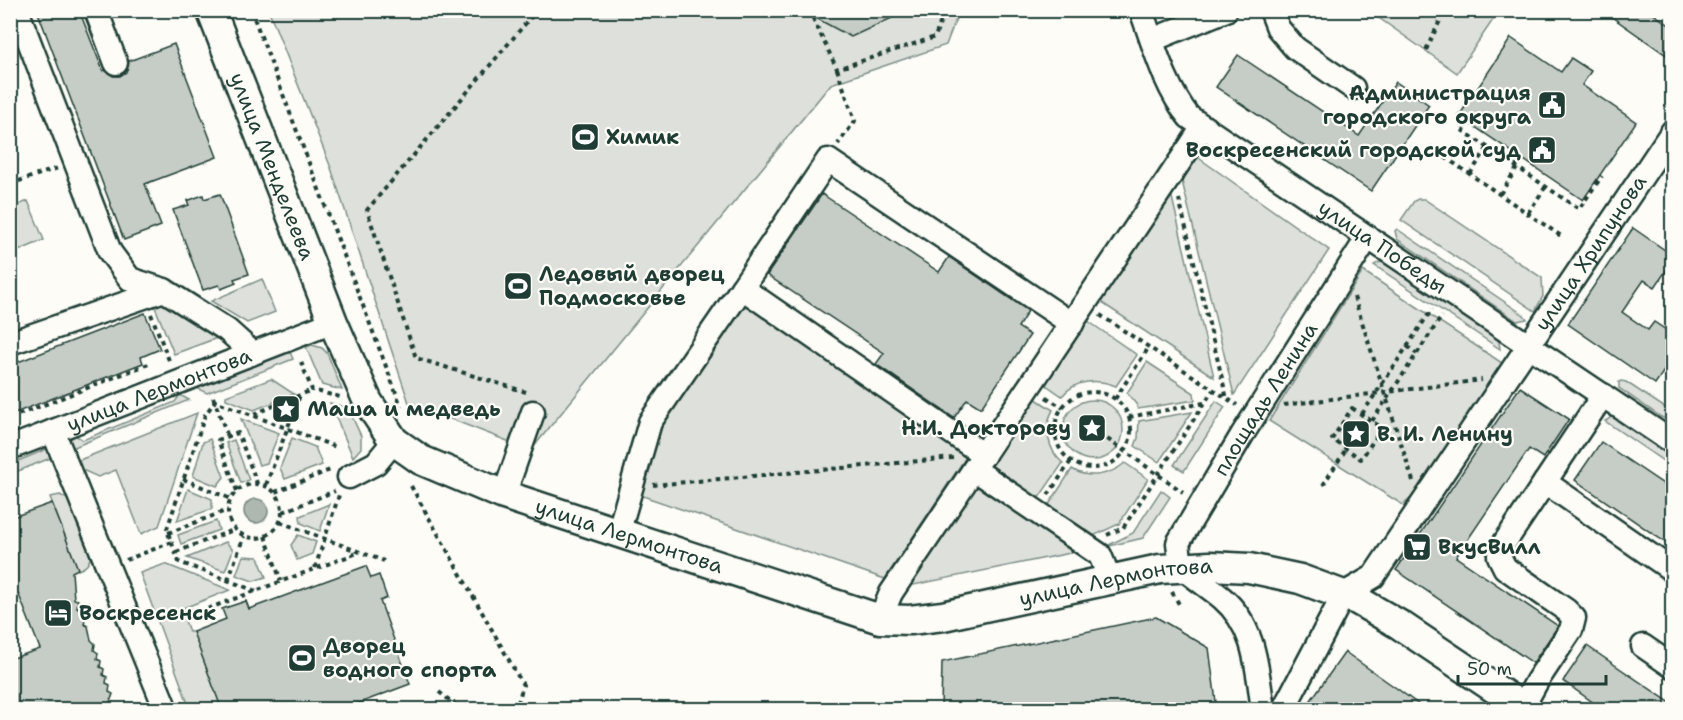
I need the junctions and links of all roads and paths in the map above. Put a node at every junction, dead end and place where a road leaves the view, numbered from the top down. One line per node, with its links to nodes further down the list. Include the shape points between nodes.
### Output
1 (17, 10): 24 (street)
2 (96, 10): 14 (street)
3 (211, 10): 41 (main road, улица Менделеева)
4 (251, 10): 77 (path)
5 (537, 10): 74 (path, via 367,210 416,358)
6 (809, 10): 15 (path)
7 (945, 10): 15 (path, via 935,37)
8 (1141, 10): 12 (street, улица Победы)
9 (1226, 10): 12 (street)
10 (1271, 10): 16 (street, via 1278,28 1295,48)
11 (1445, 10): 13 (path)
12 (1152, 40): 17 (street, улица Победы, via 1179,104)
13 (1426, 50)
14 (116, 63)
15 (837, 69): 23 (path, via 855,121)
16 (1353, 88)
17 (1203, 128): 26 (street); 34 (street, улица Победы)
18 (1462, 130): 21 (path)
19 (1672, 132): 44 (street, улица Хрипунова)
20 (1430, 147): 27 (path)
21 (1488, 147): 25 (path); 27 (path)
22 (1523, 159): 25 (path)
23 (828, 160): 35 (street); 42 (street)
24 (75, 162): 29 (path); 37 (street, via 110,252 130,279)
25 (1517, 167): 30 (path); 31 (path)
26 (1173, 172): 38 (street); 72 (path)
27 (1470, 174): 31 (path)
28 (1602, 176): 30 (path, via 1580,209)
29 (10, 184)
30 (1546, 186): 32 (path)
31 (1500, 194): 32 (path)
32 (1528, 213): 33 (path)
33 (1561, 236)
34 (1368, 237): 44 (street, улица Победы); 129 (street, площадь Ленина, via 1178,543)
35 (742, 288): 95 (street); 105 (street, via 650,422)
36 (1352, 290): 60 (path)
37 (154, 293): 43 (street); 47 (street, via 227,330); 51 (path)
38 (1084, 305): 42 (street); 46 (path)
39 (1432, 309): 45 (path)
40 (1442, 316): 48 (path)
41 (333, 322): 47 (street, улица Лермонтова); 89 (main road, улица Лермонтова, via 368,402)
42 (1072, 324): 95 (street)
43 (10, 342)
44 (1529, 345): 68 (street, улица Победы); 134 (street, via 1373,577)
45 (1407, 346): 48 (path); 60 (path)
46 (1149, 347): 63 (path); 71 (path)
47 (251, 354): 86 (street, улица Лермонтова)
48 (1417, 354): 64 (path)
49 (301, 362): 62 (path)
50 (151, 363): 52 (path)
51 (170, 363)
52 (143, 366): 53 (path); 54 (path)
53 (129, 371): 55 (path); 56 (path)
54 (145, 371)
55 (116, 376): 58 (path); 59 (path)
56 (131, 377)
57 (1491, 379): 64 (path)
58 (104, 380): 61 (path); 82 (path)
59 (119, 382)
60 (1382, 384): 65 (path); 66 (path)
61 (106, 387)
62 (312, 390): 67 (path); 70 (path)
63 (1213, 390): 72 (path); 75 (path)
64 (1392, 392): 65 (path); 73 (path)
65 (1384, 393): 66 (path); 73 (path)
66 (1376, 394): 78 (path); 80 (path)
67 (300, 395): 79 (path); 85 (path)
68 (1603, 395): 84 (street, улица Победы); 99 (street)
69 (214, 399): 79 (path); 88 (path); 98 (path)
70 (346, 399)
71 (1114, 399): 81 (path); 94 (path, via 1104,394 1081,394 1063,408 1056,438)
72 (1227, 399): 76 (path)
73 (1387, 400): 83 (path); 101 (path)
74 (533, 403): 109 (street)
75 (1205, 403): 81 (path); 97 (path)
76 (1237, 405)
77 (402, 406)
78 (1281, 406)
79 (253, 414): 85 (path)
80 (1362, 414): 83 (path); 92 (path, via 1352,408 1332,439)
81 (1129, 417): 93 (path, via 1131,437)
82 (10, 418)
83 (1372, 422): 92 (path, via 1382,428 1361,459)
84 (1671, 423)
85 (288, 428): 90 (path); 102 (path)
86 (54, 431): 91 (street, улица Лермонтова); 142 (street)
87 (1100, 434): 93 (path)
88 (228, 436): 100 (path, via 238,433); 106 (path, via 218,440)
89 (394, 441): 96 (street, via 376,463); 109 (main road, улица Лермонтова, via 428,464)
90 (336, 447)
91 (10, 448)
92 (1346, 449): 103 (path)
93 (1124, 452): 94 (path, via 1100,468); 97 (path)
94 (1071, 461): 113 (path)
95 (979, 462): 105 (path); 113 (street); 137 (street, via 891,593)
96 (341, 473): 107 (path)
97 (1158, 475): 108 (path); 122 (path, via 1123,528)
98 (183, 479): 110 (path); 116 (path)
99 (1545, 482): 128 (street); 141 (street, via 1499,556 1505,568 1574,618 1571,630)
100 (256, 483): 102 (path); 106 (path)
101 (1413, 483)
102 (266, 485): 107 (path)
103 (1323, 485)
104 (411, 486): 144 (path, via 523,685)
105 (632, 487): 117 (street)
106 (237, 491): 110 (path)
107 (275, 492): 112 (path)
108 (1183, 492)
109 (504, 495): 117 (main road, улица Лермонтова)
110 (231, 499): 111 (path)
111 (228, 510): 115 (path); 116 (path)
112 (283, 512): 114 (path); 120 (path, via 341,489)
113 (1037, 512): 122 (street)
114 (280, 522): 119 (path); 120 (path)
115 (236, 529): 118 (path); 123 (path)
116 (168, 533): 121 (path)
117 (618, 534): 137 (main road, улица Лермонтова)
118 (244, 536): 119 (path); 130 (path)
119 (265, 536): 132 (path)
120 (325, 539): 124 (path); 127 (path)
121 (172, 542): 123 (path); 125 (path)
122 (1086, 546): 131 (street, via 1100,555)
123 (176, 552): 130 (path, via 179,561)
124 (360, 552): 126 (path); 127 (path)
125 (142, 554)
126 (384, 561)
127 (315, 568): 132 (path)
128 (1672, 570)
129 (1175, 577): 131 (main road, улица Лермонтова); 134 (main road, улица Лермонтова, via 1249,568); 135 (path); 145 (street, via 1222,598 1244,623 1253,644)
130 (228, 580): 133 (path)
131 (1110, 580): 137 (main road, улица Лермонтова, via 943,616)
132 (281, 581): 133 (path)
133 (256, 591): 136 (path)
134 (1344, 594): 141 (main road, улица Лермонтова, via 1400,625); 146 (street)
135 (1179, 604)
136 (191, 615)
137 (880, 619)
138 (1642, 646): 139 (street)
139 (1672, 666)
140 (439, 692): 143 (path)
141 (1523, 709)
142 (166, 710)
143 (462, 710)
144 (516, 710)
145 (1263, 710)
146 (1283, 710)

